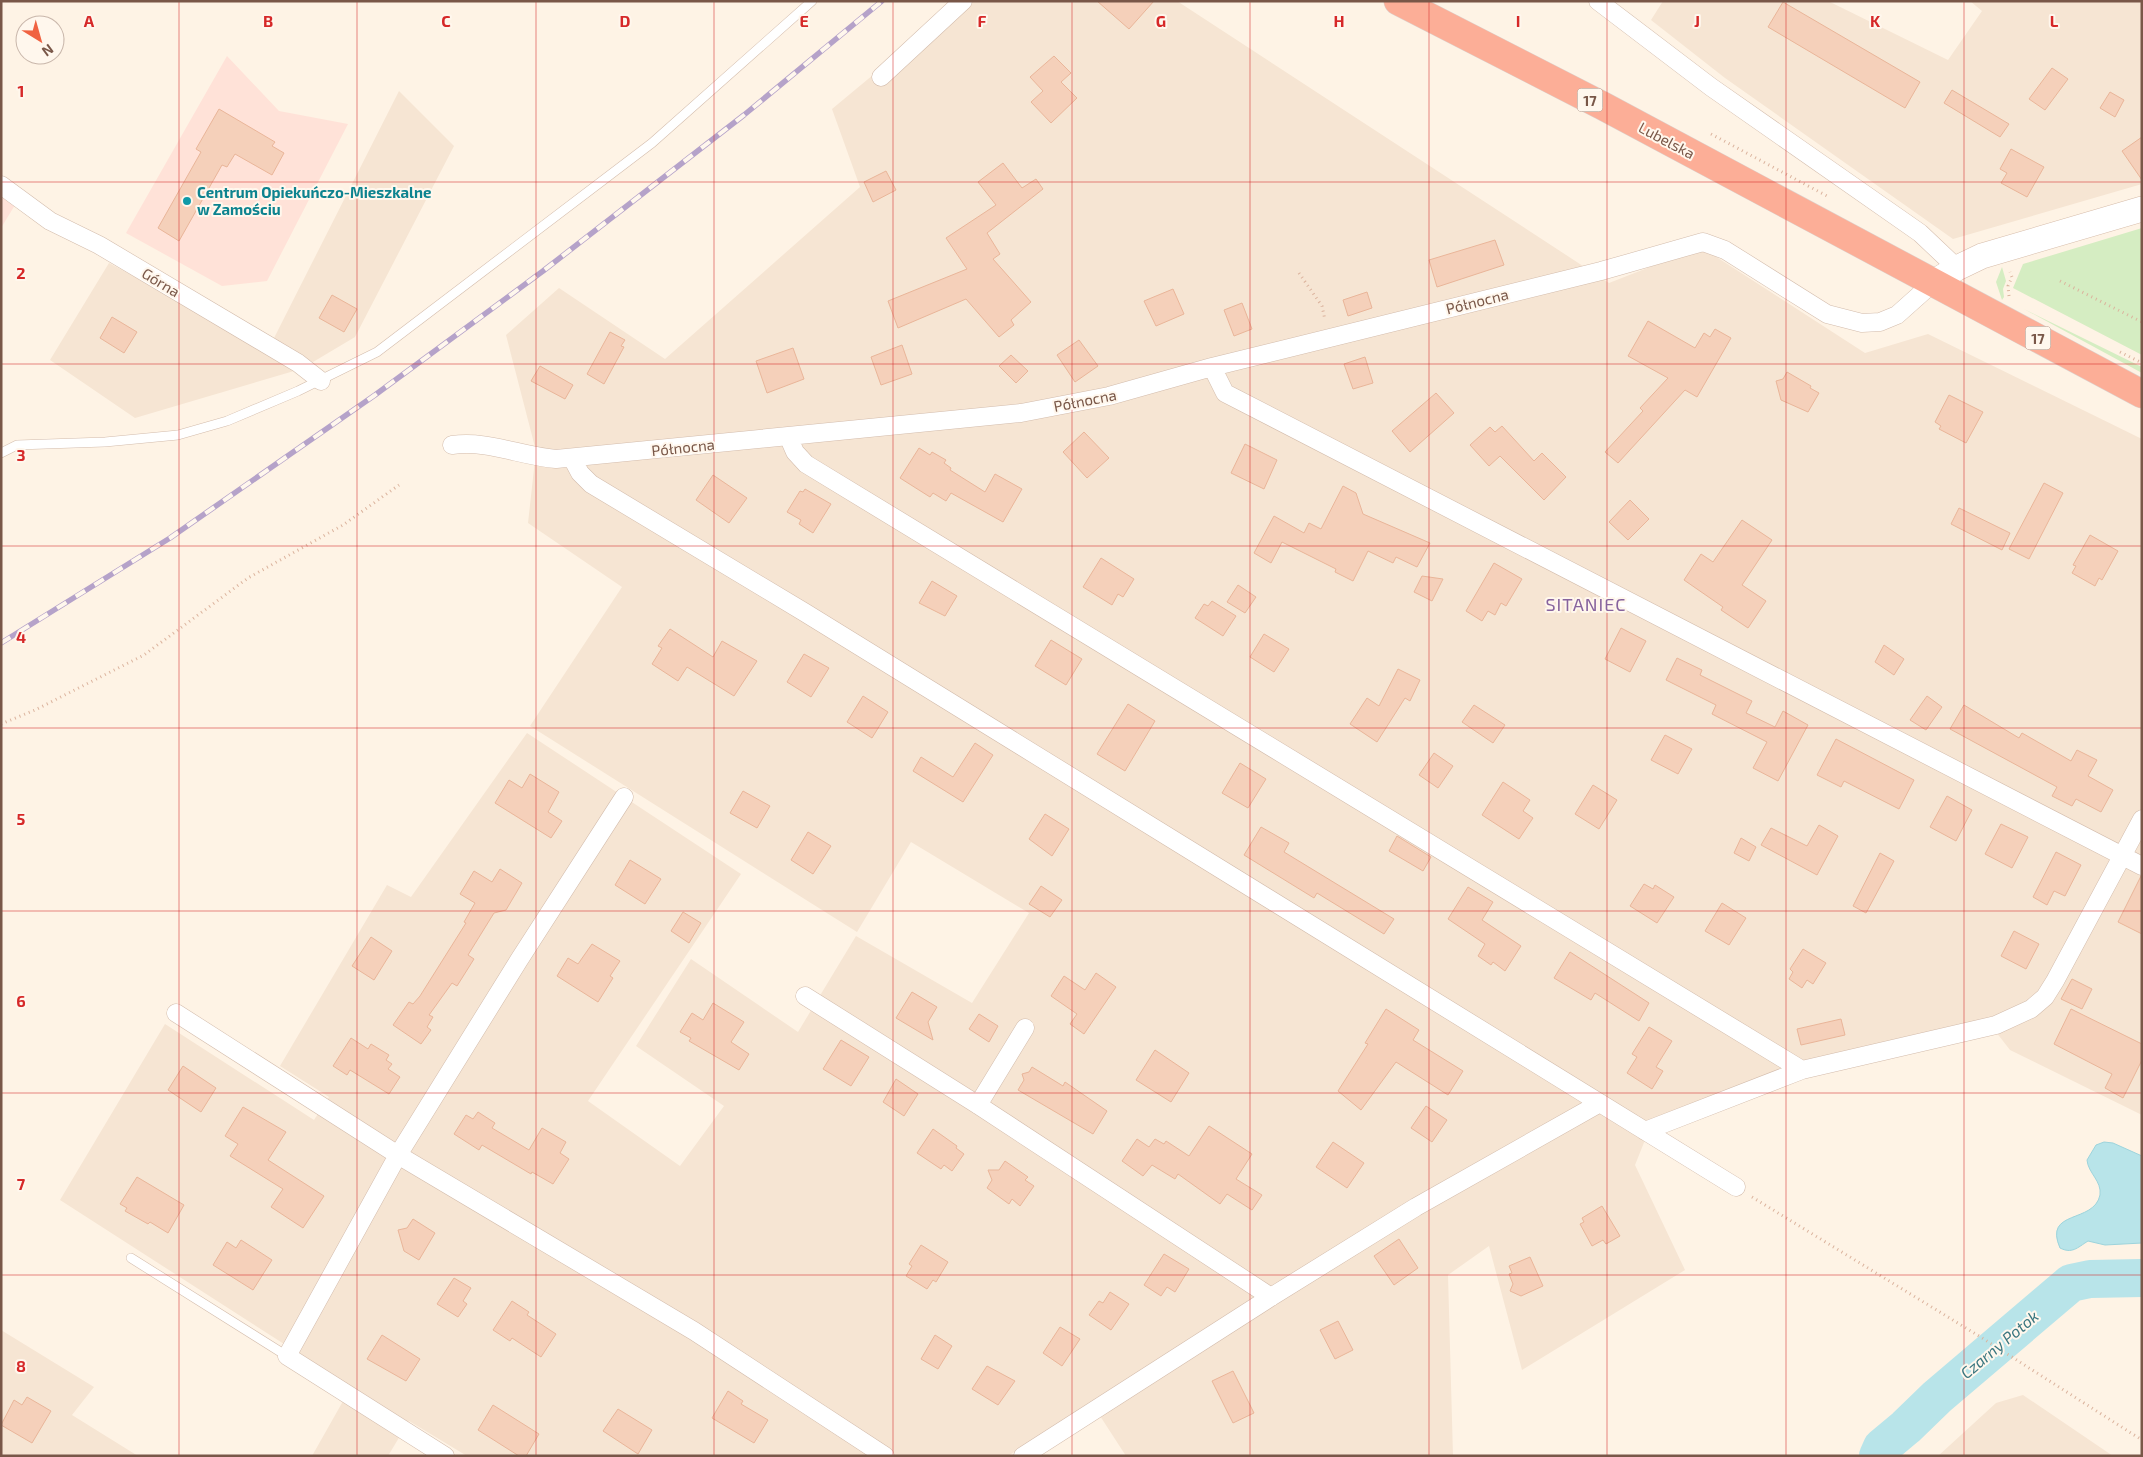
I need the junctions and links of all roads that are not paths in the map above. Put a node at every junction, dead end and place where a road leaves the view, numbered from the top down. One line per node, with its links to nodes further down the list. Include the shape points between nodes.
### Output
1 (812, 1): 11 (lane, via 652,144 377,352)
2 (962, 1): 5 (street)
3 (1398, 1): 9 (highway, Lubelska / 17)
4 (1598, 1): 8 (street, via 1711,87 1920,233)
5 (881, 77)
6 (1, 185): 11 (street, Górna, via 50,221 99,245 298,363)
7 (2142, 209): 8 (main road, via 1989,254)
8 (1957, 268): 9 (main road)
9 (1934, 282): 10 (street, Północna, via 1897,315 1880,322 1862,323 1827,314 1724,250 1703,242); 12 (highway, 17)
10 (1212, 367): 13 (street, Północna, via 1110,396 1021,412); 19 (street, via 1225,393)
11 (321, 381): 15 (lane, via 227,420 178,435 17,445)
12 (2141, 393)
13 (788, 436): 16 (street, Północna); 24 (street, via 795,452 806,464)
14 (452, 446): 16 (street, Północna, via 471,443 540,458)
15 (1, 453)
16 (572, 458): 25 (street, via 580,473 592,484)
17 (624, 797): 28 (street)
18 (2142, 819): 19 (street)
19 (2122, 856): 20 (street); 24 (street, via 2054,981 2045,996 2031,1009 1996,1025)
20 (2142, 866)
21 (805, 996): 26 (street)
22 (176, 1013): 28 (street)
23 (1026, 1028): 26 (street)
24 (1802, 1070): 27 (street)
25 (1600, 1103): 27 (street); 31 (street, via 1440,1192)
26 (978, 1104): 31 (street)
27 (1646, 1131): 29 (street)
28 (398, 1155): 32 (street); 34 (street, via 687,1326)
29 (1736, 1187)
30 (131, 1258): 32 (lane)
31 (1271, 1297): 35 (street)
32 (287, 1356): 33 (street)
33 (445, 1456)
34 (885, 1456)
35 (1023, 1456)

